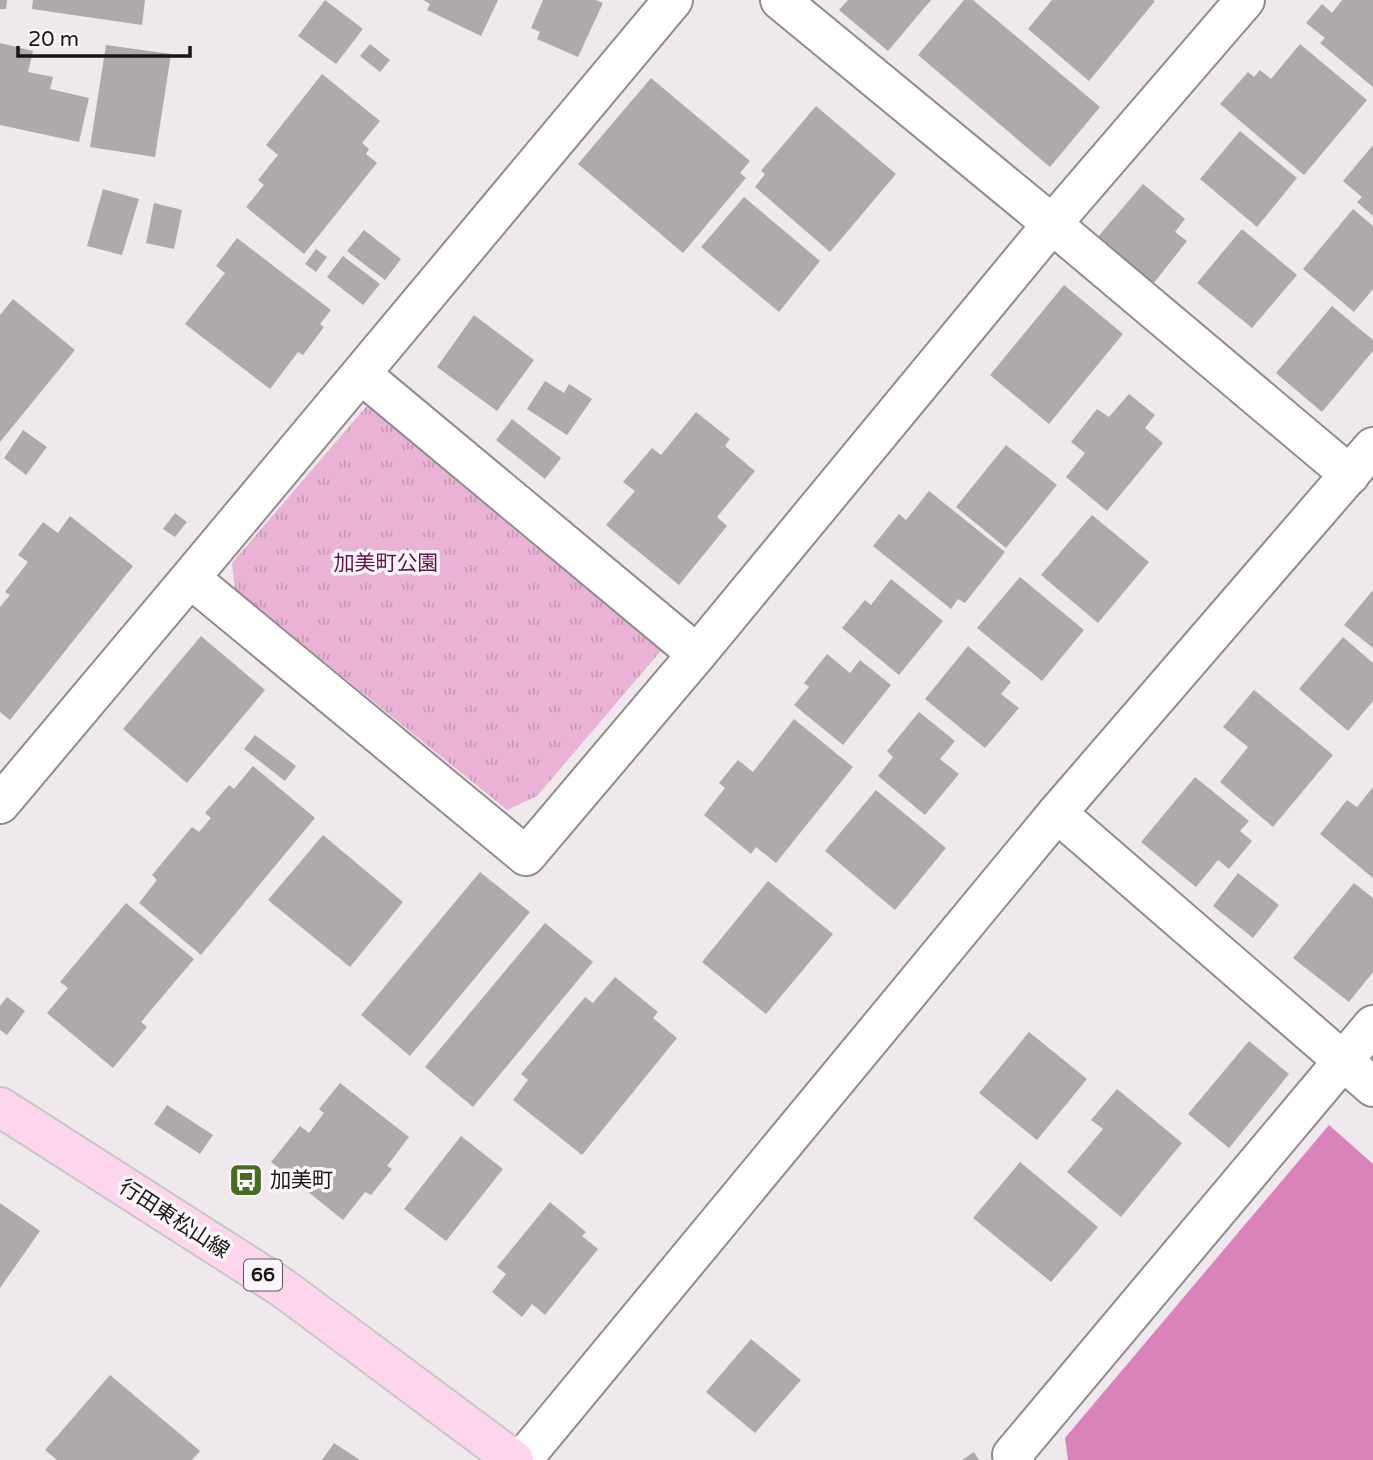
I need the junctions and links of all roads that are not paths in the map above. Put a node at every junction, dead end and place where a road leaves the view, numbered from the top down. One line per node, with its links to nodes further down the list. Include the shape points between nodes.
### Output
1 (673, 0): 5 (street)
2 (780, 0): 4 (street)
3 (1245, 0): 4 (street)
4 (1052, 224): 6 (street); 8 (street)
5 (361, 374): 7 (street); 8 (street)
6 (1361, 461): 10 (street)
7 (190, 578): 8 (street, via 526,856); 9 (street)
8 (697, 654)
9 (0, 804)
10 (1057, 813): 12 (street); 16 (street)
11 (1373, 1025): 12 (street)
12 (1342, 1061): 13 (street); 17 (street, via 1012,1455)
13 (1373, 1087)
14 (0, 1107): 15 (main road, 行田東松山線 / 66, via 283,1288)
15 (514, 1460)
16 (522, 1460)
17 (1015, 1460)

